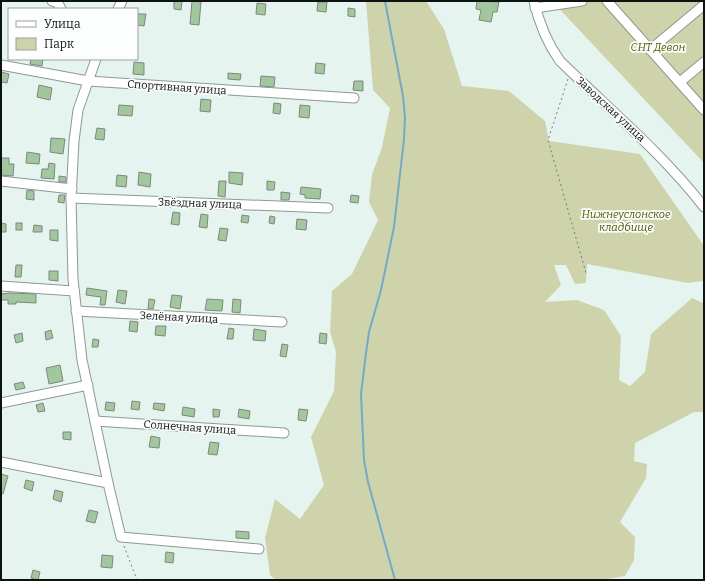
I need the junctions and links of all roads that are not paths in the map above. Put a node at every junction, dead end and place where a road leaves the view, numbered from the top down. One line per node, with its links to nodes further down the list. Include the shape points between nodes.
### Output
1 (52, 1): 7 (street, via 58,3)
2 (582, 1): 4 (street)
3 (607, 1): 8 (street)
4 (550, 3): 5 (street)
5 (534, 4): 19 (street, Заводская улица, via 550,48 560,61 646,142)
6 (704, 5): 8 (street)
7 (60, 8)
8 (650, 50): 13 (street)
9 (96, 60): 12 (street)
10 (704, 62): 13 (street)
11 (1, 65): 12 (street, Спортивная улица)
12 (88, 82): 14 (street, Спортивная улица); 17 (street, via 78,110)
13 (680, 82): 15 (street)
14 (354, 98)
15 (704, 110)
16 (1, 181): 17 (street)
17 (72, 189): 18 (street)
18 (71, 198): 20 (street, Звёздная улица); 22 (street)
19 (704, 207)
20 (328, 208)
21 (1, 286): 22 (street)
22 (74, 291): 23 (street)
23 (76, 311): 24 (street, Зелёная улица); 25 (street)
24 (282, 322)
25 (88, 385): 26 (street); 27 (street)
26 (1, 403)
27 (95, 421): 28 (street, Солнечная улица); 30 (street)
28 (284, 434)
29 (1, 462): 30 (street)
30 (108, 484): 31 (street, via 122,538)
31 (259, 549)

